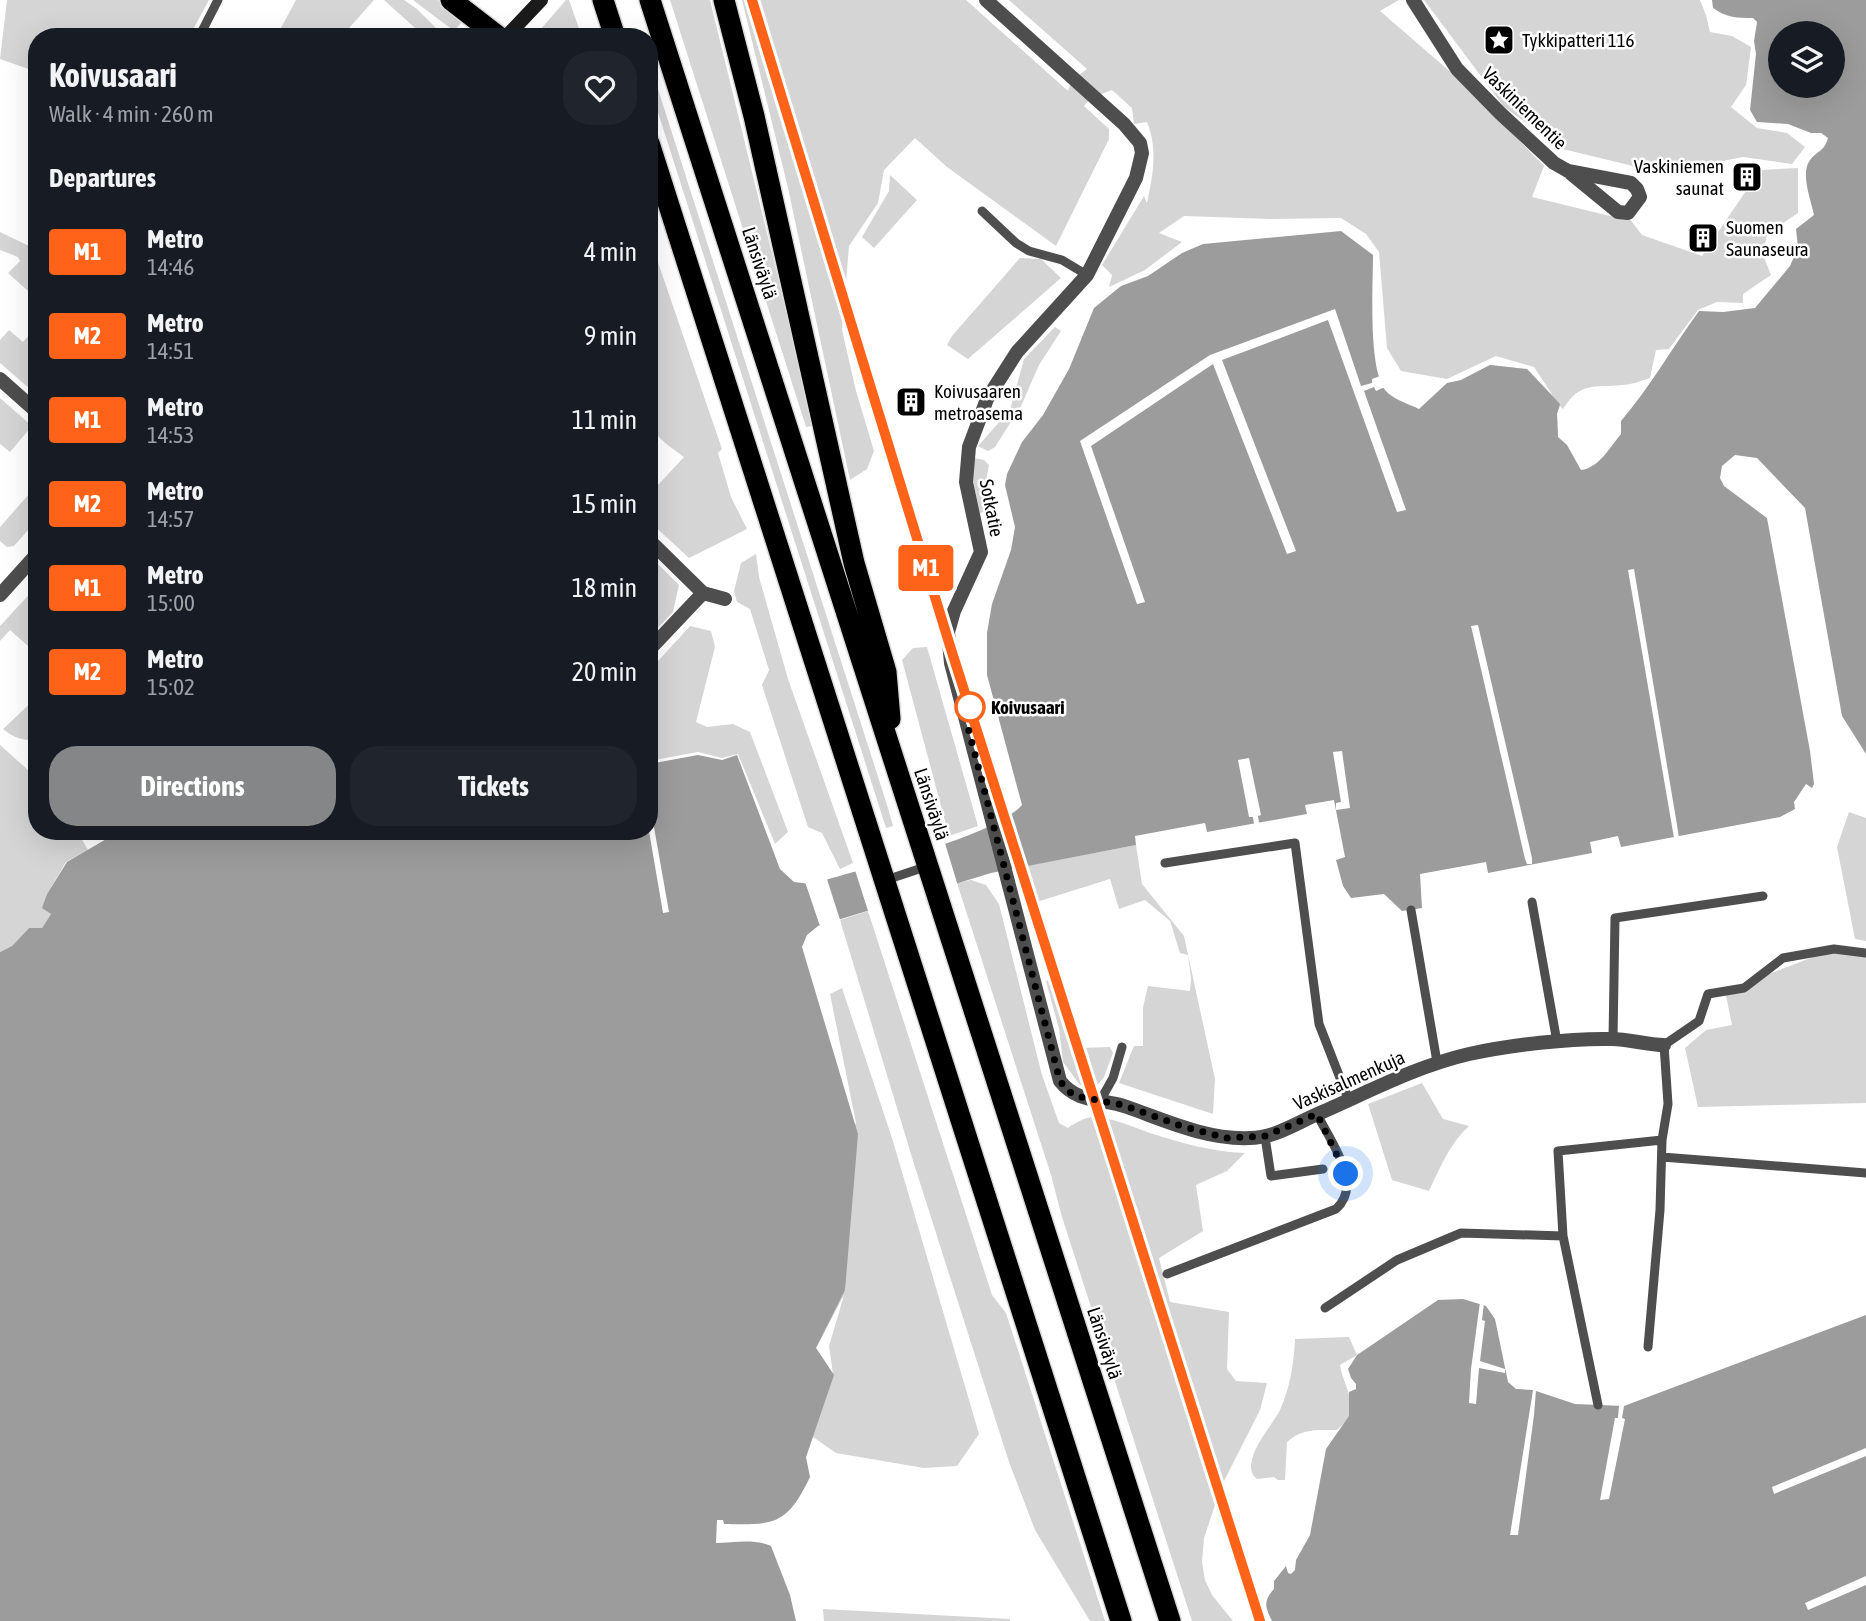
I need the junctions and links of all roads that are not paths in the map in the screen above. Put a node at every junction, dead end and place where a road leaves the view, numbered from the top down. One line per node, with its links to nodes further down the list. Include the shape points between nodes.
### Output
1 (218, 0): 9 (lane)
2 (451, 0): 10 (highway)
3 (541, 0): 11 (main road)
4 (603, 0): 12 (highway)
5 (650, 0): 25 (highway, Länsiväylä)
6 (724, 0): 25 (highway, via 854,563 886,672)
7 (986, 0): 16 (street, Sotkatie, via 1140,143 1140,167)
8 (1413, 0): 13 (street, Vaskiniementie, via 1457,69 1554,163)
9 (204, 28)
10 (487, 28)
11 (515, 28)
12 (612, 28)
13 (1568, 171): 13 (street, Vaskiniementie, via 1618,212 1628,213 1640,197 1631,183)
14 (658, 172): 28 (highway)
15 (982, 211): 16 (lane, via 1029,251 1062,260)
16 (1087, 275): 38 (street, Sotkatie, via 1017,352 987,399 968,450 966,482 981,552 948,632 951,663)
17 (0, 379): 18 (street)
18 (28, 402)
19 (658, 549): 21 (street)
20 (28, 564): 22 (street)
21 (703, 593): 23 (street); 24 (street)
22 (0, 595)
23 (724, 599)
24 (658, 640)
25 (892, 756): 27 (highway, Länsiväylä)
26 (1165, 863): 40 (lane, via 1295,843 1319,1024)
27 (928, 866): 28 (lane); 53 (highway, Länsiväylä)
28 (885, 881): 52 (highway)
29 (1763, 896): 33 (lane, via 1615,918)
30 (1532, 902): 34 (lane)
31 (1411, 910): 37 (lane)
32 (1866, 953): 35 (lane, via 1834,949 1783,958 1744,988 1707,994 1699,1021)
33 (1613, 1039): 34 (street, Vaskisalmenkuja); 35 (street, Vaskisalmenkuja)
34 (1557, 1041): 37 (street, Vaskisalmenkuja)
35 (1664, 1045): 43 (lane, via 1668,1104)
36 (1122, 1047): 39 (lane)
37 (1437, 1062): 40 (street, Vaskisalmenkuja)
38 (1060, 1081): 39 (street, Vaskisalmenkuja, via 1076,1096)
39 (1100, 1101): 42 (street, Vaskisalmenkuja, via 1227,1138)
40 (1349, 1101): 41 (street, Vaskisalmenkuja)
41 (1317, 1114): 42 (street, Vaskisalmenkuja); 48 (lane, via 1346,1174 1348,1191 1343,1203)
42 (1265, 1136): 45 (lane, via 1271,1177)
43 (1662, 1140): 44 (lane); 47 (lane, via 1558,1151)
44 (1662, 1157): 46 (lane); 50 (lane)
45 (1323, 1169)
46 (1866, 1173)
47 (1563, 1236): 49 (lane, via 1461,1233 1397,1260); 51 (lane)
48 (1167, 1274)
49 (1325, 1308)
50 (1647, 1348)
51 (1598, 1405)
52 (1121, 1621)
53 (1170, 1621)

